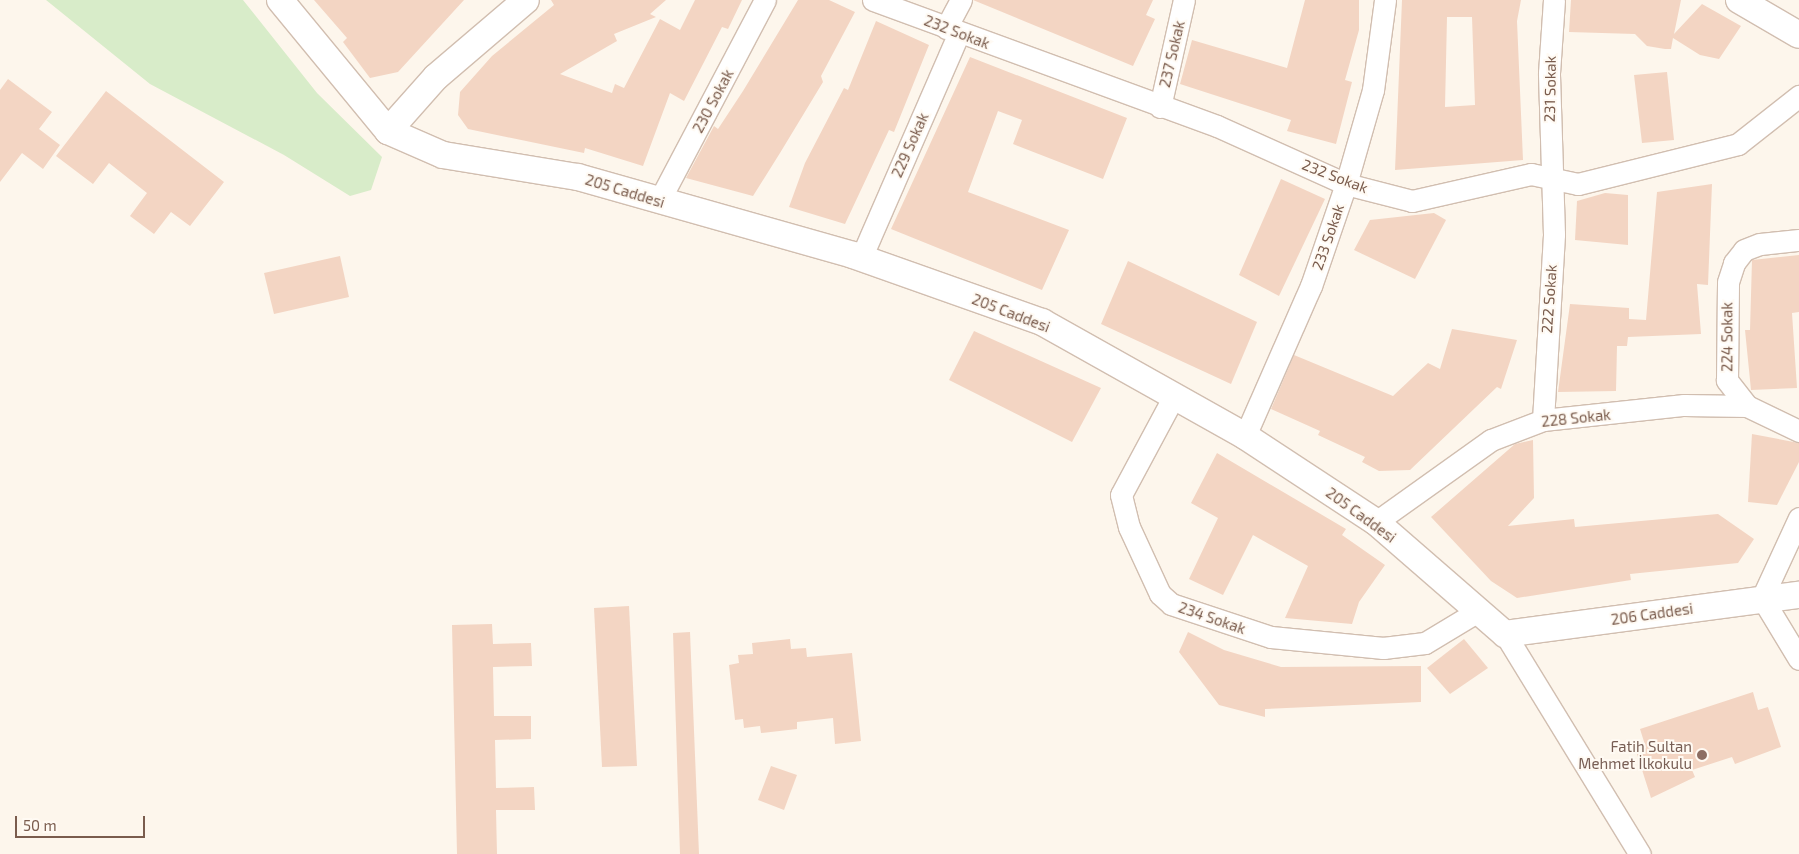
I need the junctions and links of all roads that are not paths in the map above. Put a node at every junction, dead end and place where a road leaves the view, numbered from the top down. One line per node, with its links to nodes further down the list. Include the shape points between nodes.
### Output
1 (280, 0): 14 (street, 205 Caddesi)
2 (526, 0): 14 (street, via 436,77)
3 (765, 0): 17 (street, 230 Sokak)
4 (873, 0): 10 (street, 232 Sokak)
5 (960, 0): 10 (street, 229 Sokak)
6 (1184, 0): 13 (street, 237 Sokak)
7 (1385, 0): 16 (street, 233 Sokak, via 1373,90)
8 (1554, 0): 15 (street, 231 Sokak)
9 (1738, 0): 11 (street)
10 (952, 30): 13 (street, 232 Sokak); 19 (street, 229 Sokak)
11 (1799, 35)
12 (1799, 96): 15 (street, 232 Sokak, via 1738,144 1578,184)
13 (1160, 107): 16 (street, 232 Sokak, via 1217,126)
14 (388, 131): 17 (street, 205 Caddesi, via 443,155 578,177)
15 (1550, 178): 16 (street, 232 Sokak, via 1531,174 1412,201); 22 (street, 222 Sokak, via 1554,234)
16 (1346, 184): 24 (street, 233 Sokak, via 1311,286)
17 (658, 201): 19 (street, 205 Caddesi)
18 (1799, 240): 21 (street, 224 Sokak, via 1760,244 1744,250 1734,263 1728,282 1727,380)
19 (861, 258): 20 (street, 205 Caddesi, via 1042,322)
20 (1174, 396): 24 (street, 205 Caddesi); 29 (street, 234 Sokak, via 1121,495 1129,527 1160,594 1171,604 1271,637 1383,648 1425,644)
21 (1747, 406): 22 (street, 228 Sokak, via 1684,405); 23 (street, 228 Sokak)
22 (1543, 420): 26 (street, 228 Sokak, via 1491,440)
23 (1799, 431)
24 (1245, 436): 26 (street, 205 Caddesi)
25 (1799, 518): 28 (street)
26 (1376, 522): 29 (street, 205 Caddesi)
27 (1799, 595): 28 (street, 206 Caddesi)
28 (1762, 598): 30 (street, 206 Caddesi); 31 (street)
29 (1478, 611): 30 (street, 205 Caddesi)
30 (1505, 634): 32 (street, 205 Caddesi)
31 (1799, 659)
32 (1640, 854)

